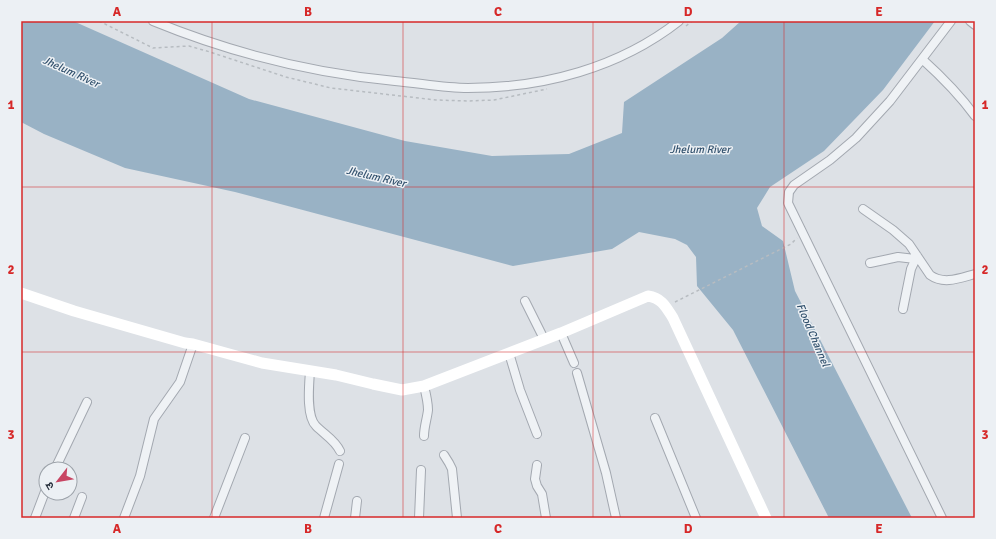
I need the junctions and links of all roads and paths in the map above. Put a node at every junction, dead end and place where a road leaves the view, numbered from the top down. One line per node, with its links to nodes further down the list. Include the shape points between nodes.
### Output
1 (99, 21): 9 (path, via 153,48 189,46 286,77 330,88 468,102 494,100)
2 (153, 21): 6 (street, via 188,35 265,59 352,77 467,88 537,82 589,70 630,53 667,30)
3 (692, 21): 6 (path)
4 (951, 21): 8 (street)
5 (970, 21): 7 (street)
6 (682, 24)
7 (975, 25)
8 (922, 59): 10 (street, via 950,85); 54 (street, via 890,101 856,138 792,188 788,203)
9 (547, 89)
10 (975, 116)
11 (864, 209): 13 (street, via 909,244)
12 (791, 244): 17 (path)
13 (916, 257): 14 (street, via 898,256); 15 (street, via 930,275 939,281); 19 (street)
14 (870, 263)
15 (975, 274)
16 (21, 293): 22 (main road, via 74,311)
17 (679, 300)
18 (525, 301): 21 (street)
19 (903, 309)
20 (561, 333): 21 (main road); 24 (street); 53 (main road, via 648,296 657,297 672,318)
21 (544, 339): 23 (main road)
22 (193, 344): 25 (main road, via 262,363); 44 (street, via 180,382 154,419 140,476)
23 (509, 353): 27 (main road); 30 (street)
24 (574, 363)
25 (310, 372): 27 (main road, via 336,375 402,390); 33 (street, via 308,388 311,418)
26 (578, 372): 51 (street)
27 (424, 386): 31 (street, via 428,401)
28 (87, 402): 35 (street)
29 (655, 418): 52 (street)
30 (537, 434)
31 (424, 436)
32 (245, 438): 45 (street)
33 (340, 451)
34 (444, 455): 49 (street, via 452,469)
35 (59, 461)
36 (340, 464): 46 (street)
37 (537, 465): 50 (street, via 536,482 542,494)
38 (420, 470): 48 (street)
39 (82, 497): 43 (street)
40 (41, 501): 42 (street)
41 (357, 502): 47 (street)
42 (35, 518)
43 (74, 518)
44 (124, 518)
45 (214, 518)
46 (324, 518)
47 (355, 518)
48 (419, 518)
49 (457, 518)
50 (546, 518)
51 (616, 518)
52 (696, 518)
53 (766, 518)
54 (942, 518)

